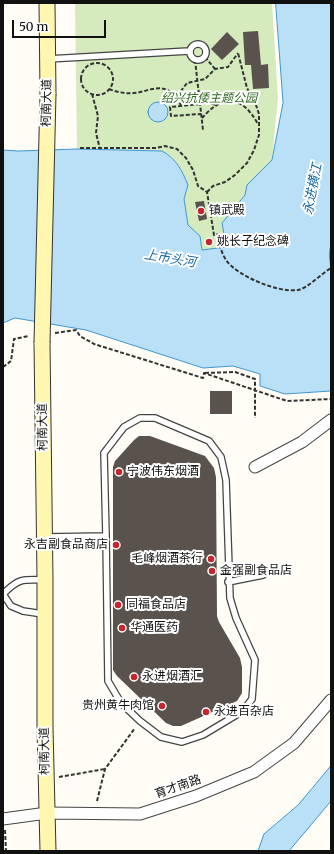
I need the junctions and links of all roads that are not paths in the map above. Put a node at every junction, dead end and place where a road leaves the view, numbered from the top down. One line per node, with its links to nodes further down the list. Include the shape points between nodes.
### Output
1 (48, 3): 3 (main road, 柯南大道)
2 (189, 51): 2 (lane, via 190,57 195,60 200,61 205,57 205,49 199,44 192,46); 3 (lane)
3 (48, 59): 7 (main road, 柯南大道, bridge, via 42,343)
4 (331, 420): 5 (street, via 302,442)
5 (255, 467)
6 (106, 536): 7 (lane); 10 (lane, via 104,453 124,427 140,418 155,418 209,441 221,457 226,480); 10 (lane, via 108,680 121,703 161,737 182,742 203,735 243,711 252,699 255,660 236,618)
7 (44, 537): 9 (main road, 柯南大道)
8 (263, 575): 10 (lane)
9 (45, 580): 11 (lane, via 23,579); 12 (main road, 柯南大道)
10 (228, 582)
11 (3, 594): 12 (lane, via 11,606 23,611)
12 (45, 614): 14 (main road, 柯南大道)
13 (330, 703): 14 (street, 育才南路, via 294,743 254,772 196,796 140,814)
14 (47, 813): 15 (street, 育才南路); 16 (main road, 柯南大道)
15 (4, 819)
16 (48, 851)

